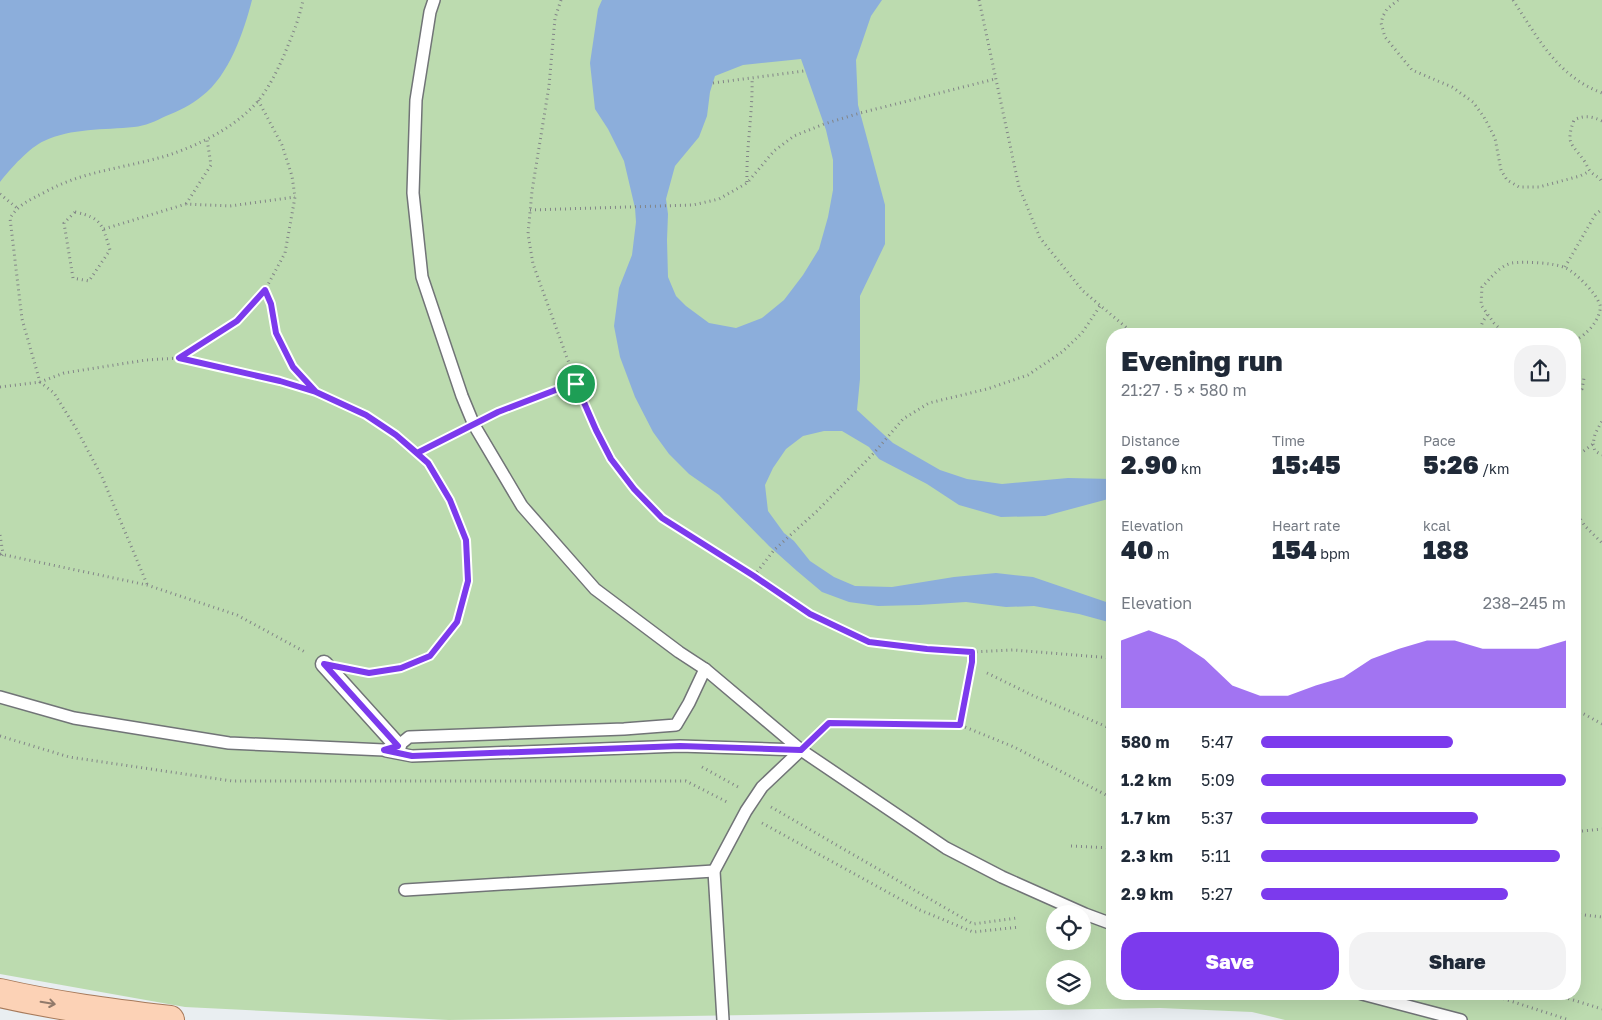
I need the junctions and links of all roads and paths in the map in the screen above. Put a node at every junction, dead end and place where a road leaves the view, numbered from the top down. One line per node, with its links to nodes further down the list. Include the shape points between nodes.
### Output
1 (303, 0): 12 (path, via 280,66)
2 (434, 0): 42 (lane, via 416,100 414,203 422,277)
3 (561, 0): 23 (path, via 555,18 550,86)
4 (979, 0): 9 (path)
5 (1398, 0): 15 (path, via 1382,16 1385,37 1412,70 1447,84 1473,102 1495,138 1501,170 1507,180 1519,186 1539,187)
6 (1513, 0): 11 (path, via 1560,67 1587,87)
7 (804, 71): 8 (path)
8 (752, 78): 10 (path); 16 (path)
9 (995, 79): 16 (path, via 860,113 794,136 774,151); 27 (path, via 1019,187 1040,238 1083,291)
10 (713, 83)
11 (1602, 93)
12 (258, 100): 14 (path, via 230,126); 19 (path, via 282,145)
13 (1602, 121): 15 (path, via 1581,116 1574,120 1569,133 1572,147)
14 (207, 139): 20 (path, via 210,165); 21 (path, via 169,154 89,173)
15 (1590, 171): 17 (path)
16 (747, 183): 23 (path, via 719,199 693,206)
17 (1602, 183)
18 (0, 194): 21 (path)
19 (295, 197): 20 (path, via 230,206); 26 (path, via 285,253)
20 (186, 204): 24 (path)
21 (16, 208): 36 (path, via 10,218 22,319)
22 (1602, 209): 25 (path)
23 (530, 210): 37 (path, via 528,234 533,264)
24 (104, 228): 24 (path, via 92,216 75,212 64,223 72,278 89,282 110,250)
25 (1564, 267): 28 (path, via 1578,277 1594,296); 29 (path, via 1512,263 1497,271 1482,287 1481,305)
26 (265, 290): 34 (path, via 237,321); 40 (path, via 276,333 293,367)
27 (1100, 306): 30 (path); 51 (path, via 1082,333 1062,352 1028,375 929,403 903,419 817,511 774,550)
28 (1601, 311): 33 (path, via 1596,324)
29 (1488, 314): 31 (path); 32 (path)
30 (1127, 328)
31 (1480, 328)
32 (1500, 328)
33 (1581, 338)
34 (179, 358): 36 (path, via 64,373); 40 (path, via 271,378)
35 (1581, 377): 39 (path, via 1584,378)
36 (40, 382): 38 (path); 52 (path, via 54,394 77,430 102,478)
37 (576, 384): 42 (path, via 498,412); 51 (path, via 611,459 634,489 662,518)
38 (0, 387)
39 (1581, 390)
40 (316, 392): 44 (path, via 366,415)
41 (1602, 421): 43 (path)
42 (474, 425): 44 (path); 56 (lane, via 522,506 595,589)
43 (1593, 444): 45 (path); 46 (path, via 1595,451)
44 (417, 453): 55 (path, via 428,463 450,500 466,540 468,581 457,622 430,656 401,668 369,673)
45 (1581, 453)
46 (1602, 455)
47 (1581, 520): 49 (path)
48 (0, 535): 50 (path)
49 (1602, 544)
50 (1, 555): 52 (path)
51 (754, 576): 53 (path, via 810,614 869,642)
52 (147, 585): 55 (path, via 237,615)
53 (972, 652): 54 (path, via 1013,650); 61 (path)
54 (1106, 658)
55 (324, 664): 64 (street)
56 (705, 669): 64 (lane, via 676,725 408,737); 65 (lane)
57 (987, 673): 62 (path)
58 (0, 697): 64 (lane, via 74,718 229,743)
59 (1581, 712): 60 (path)
60 (1602, 724)
61 (960, 725): 65 (path, via 829,723); 67 (path, via 1014,747)
62 (1106, 726)
63 (0, 736): 69 (path, via 69,757 232,781 686,781)
64 (391, 748): 65 (lane, via 412,756 680,746)
65 (801, 750): 68 (lane, via 762,787); 79 (lane, via 946,848 1002,877)
66 (697, 764): 68 (path)
67 (1106, 795)
68 (756, 797): 69 (lane); 78 (path, via 973,924)
69 (746, 811): 74 (lane); 80 (path, via 764,825 920,910 973,932)
70 (1602, 830): 71 (path)
71 (1582, 831)
72 (1071, 846): 73 (path)
73 (1106, 848)
74 (714, 871): 75 (lane); 87 (lane)
75 (405, 890)
76 (1581, 915): 77 (path)
77 (1602, 917)
78 (1017, 918)
79 (1106, 922)
80 (1020, 927)
81 (0, 993): 86 (main road, one-way to 86)
82 (1385, 1000): 88 (lane)
83 (1507, 1000): 89 (path)
84 (1573, 1000): 85 (path)
85 (1602, 1009)
86 (170, 1020)
87 (723, 1020)
88 (1461, 1020)
89 (1569, 1020)

